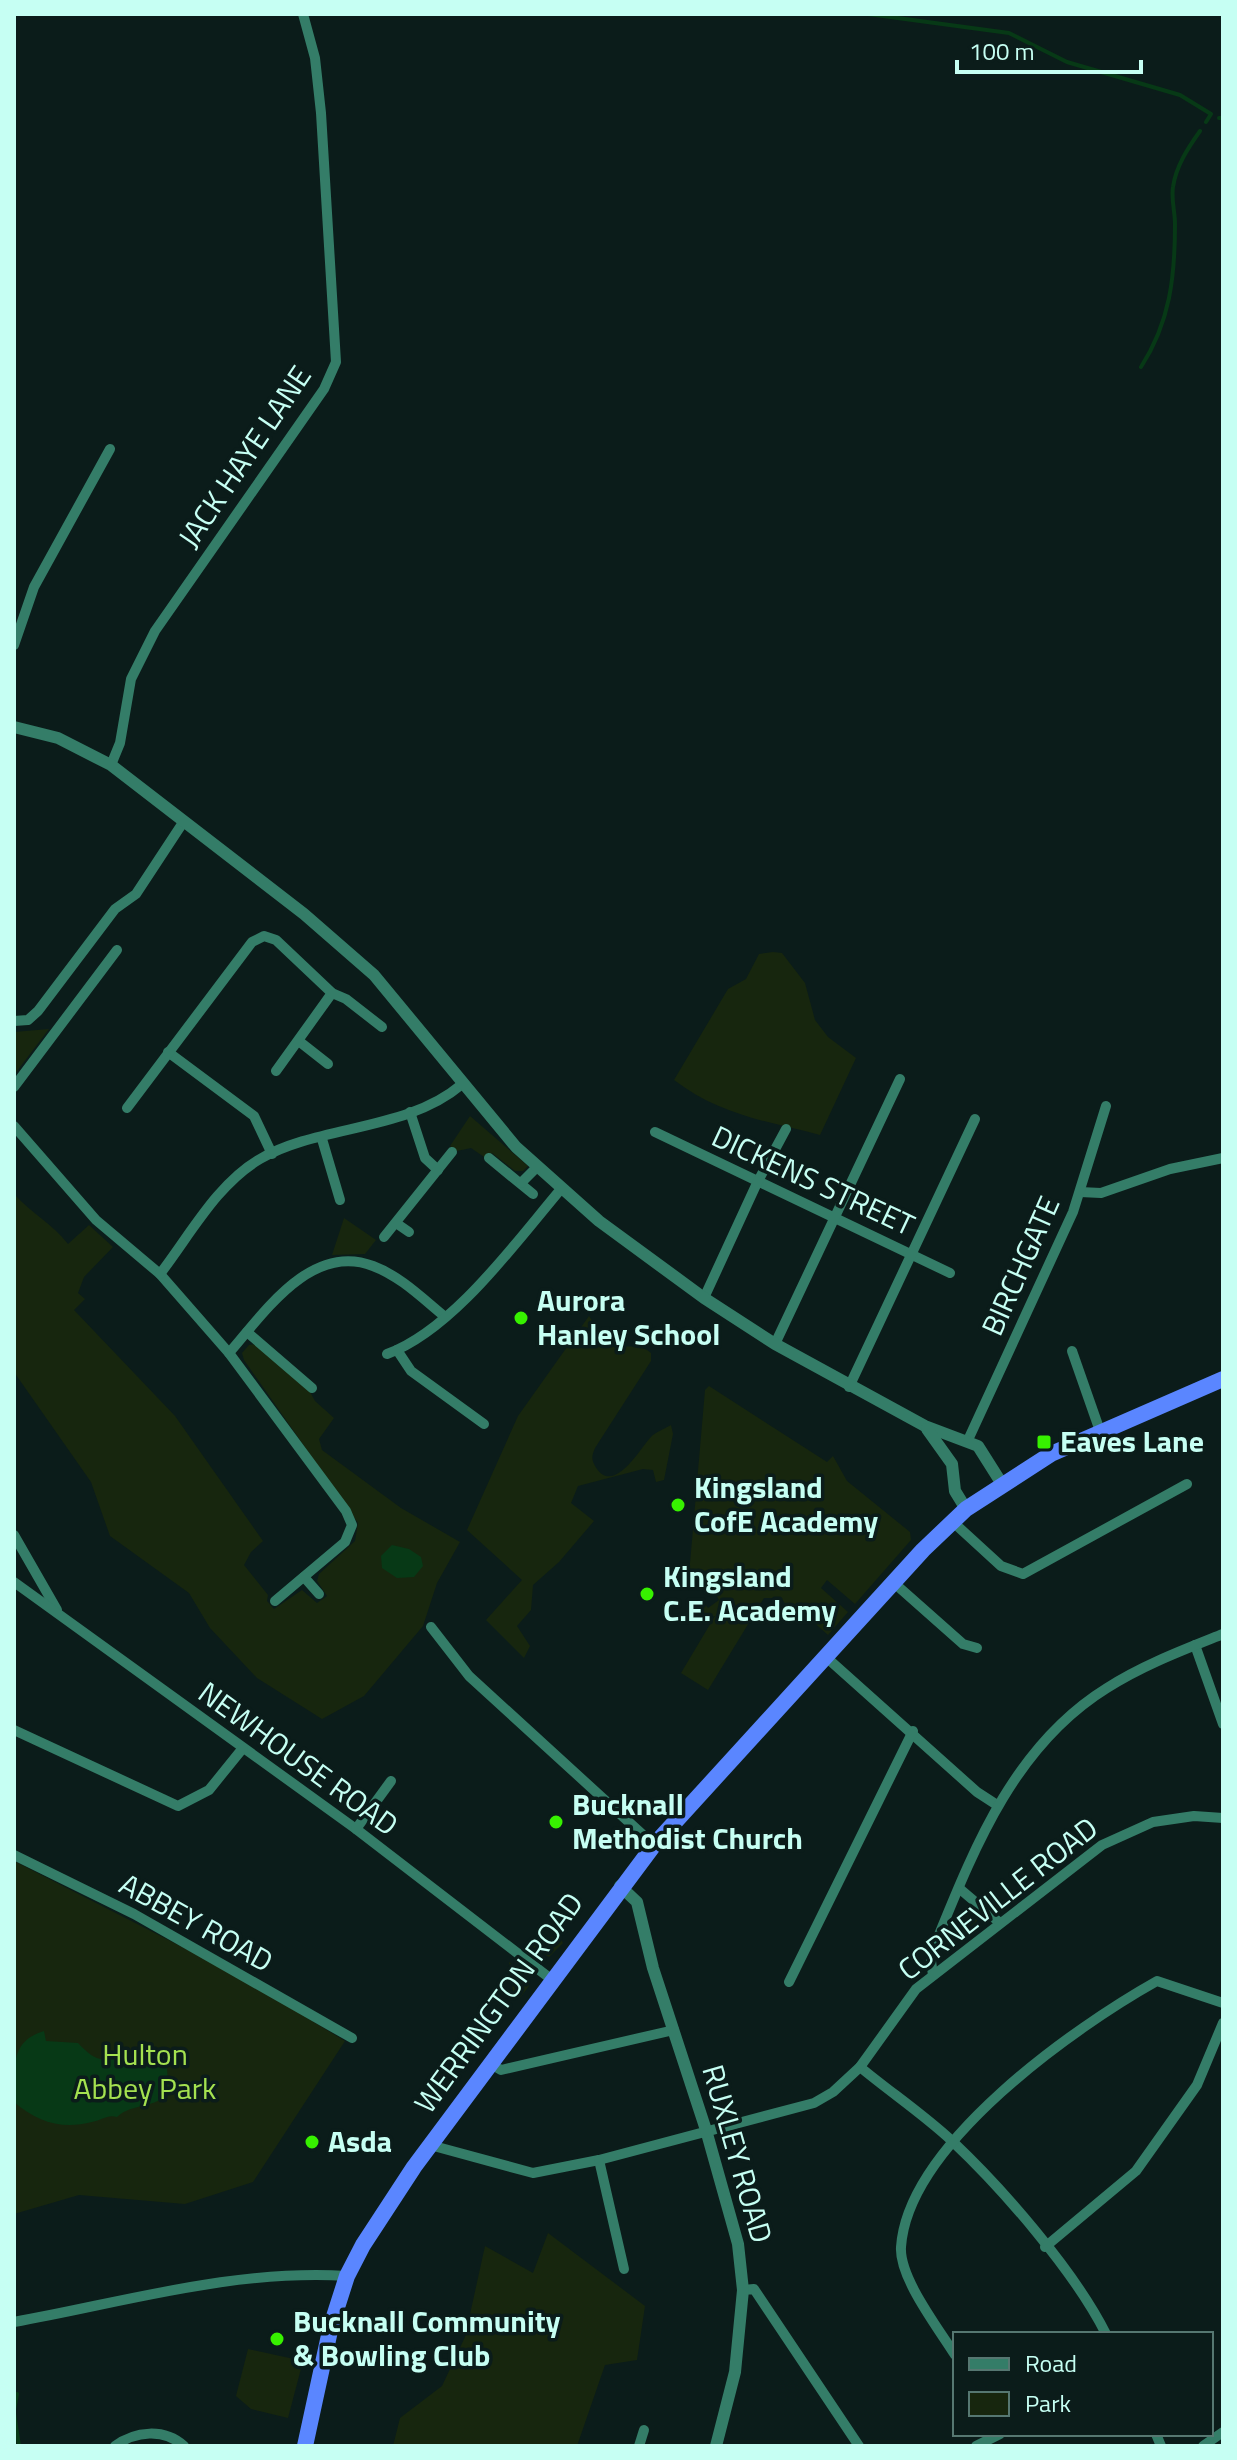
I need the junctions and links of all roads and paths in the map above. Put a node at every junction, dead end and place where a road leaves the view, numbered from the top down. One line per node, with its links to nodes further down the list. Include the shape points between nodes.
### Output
1 (303, 14): 5 (street, JACK HAYE LANE, via 321,113 336,362 324,389 155,631 131,679)
2 (110, 449): 3 (street, via 34,587)
3 (14, 645)
4 (14, 727): 5 (street, via 58,738)
5 (111, 765): 6 (street)
6 (184, 821): 9 (street, via 136,894 115,909 38,1011 28,1020); 17 (street, via 374,975)
7 (117, 950): 16 (street)
8 (332, 993): 10 (street); 11 (street); 12 (street, via 276,940 264,936 252,942)
9 (14, 1021)
10 (382, 1027)
11 (300, 1042): 13 (street); 14 (street)
12 (168, 1052): 19 (street); 27 (street, via 254,1116)
13 (328, 1064)
14 (276, 1071)
15 (900, 1079): 38 (street)
16 (14, 1087)
17 (463, 1088): 20 (street); 30 (street)
18 (1106, 1106): 35 (street, BIRCHGATE)
19 (127, 1108)
20 (410, 1112): 25 (street); 31 (street, via 425,1158)
21 (975, 1119): 42 (street)
22 (14, 1126): 44 (street, via 96,1220)
23 (786, 1129): 33 (street)
24 (655, 1132): 33 (street, DICKENS STREET)
25 (322, 1139): 27 (street); 37 (street)
26 (452, 1152): 31 (street)
27 (272, 1154): 44 (street, via 229,1184)
28 (489, 1158): 32 (street)
29 (1223, 1158): 35 (street, via 1170,1169 1101,1193)
30 (537, 1167): 32 (street); 34 (street)
31 (438, 1170): 39 (street)
32 (521, 1183): 36 (street)
33 (757, 1183): 38 (street, DICKENS STREET); 45 (street)
34 (561, 1189): 45 (street); 46 (street)
35 (1080, 1192): 57 (street, BIRCHGATE)
36 (533, 1194)
37 (340, 1200)
38 (834, 1219): 42 (street, DICKENS STREET); 48 (street)
39 (396, 1223): 40 (street); 41 (street)
40 (409, 1232)
41 (384, 1237)
42 (912, 1255): 43 (street, DICKENS STREET); 52 (street)
43 (950, 1273)
44 (160, 1274): 50 (street)
45 (704, 1298): 48 (street)
46 (444, 1316): 47 (street, via 374,1266 338,1262 297,1279); 54 (street, via 392,1352)
47 (247, 1332): 50 (street); 53 (street)
48 (775, 1344): 52 (street)
49 (1072, 1351): 56 (street)
50 (229, 1353): 63 (street, via 352,1525 345,1542)
51 (1223, 1379): 56 (highway, WERRINGTON ROAD)
52 (849, 1387): 55 (street)
53 (312, 1388)
54 (484, 1424)
55 (925, 1426): 57 (street); 60 (street, via 952,1464 955,1491)
56 (1100, 1431): 58 (highway, WERRINGTON ROAD)
57 (968, 1440): 58 (street, via 987,1457)
58 (1002, 1484): 60 (highway, WERRINGTON ROAD)
59 (1187, 1484): 61 (street, via 1023,1574 1001,1566)
60 (966, 1509): 61 (highway, WERRINGTON ROAD)
61 (953, 1522): 65 (highway, WERRINGTON ROAD)
62 (14, 1535): 68 (street)
63 (304, 1577): 66 (street); 67 (street)
64 (14, 1582): 68 (street, NEWHOUSE ROAD)
65 (893, 1582): 72 (street, via 963,1644); 73 (highway, WERRINGTON ROAD)
66 (319, 1594)
67 (275, 1601)
68 (58, 1612): 77 (street, NEWHOUSE ROAD)
69 (431, 1627): 82 (street, via 469,1676)
70 (1223, 1634): 71 (street)
71 (1195, 1645): 74 (street); 79 (street, via 1135,1672 1075,1710 1043,1741)
72 (977, 1648)
73 (826, 1657): 76 (street); 82 (highway, WERRINGTON ROAD)
74 (1223, 1724)
75 (14, 1730): 77 (street, via 178,1806 209,1790)
76 (913, 1731): 79 (street); 89 (street)
77 (243, 1748): 81 (street, NEWHOUSE ROAD)
78 (391, 1781): 81 (street)
79 (997, 1805): 85 (street)
80 (1223, 1818): 86 (street, CORNEVILLE ROAD, via 1167,1819 1122,1833)
81 (356, 1829): 88 (street, NEWHOUSE ROAD)
82 (654, 1845): 84 (highway, WERRINGTON ROAD)
83 (14, 1855): 93 (street, ABBEY ROAD, via 134,1914)
84 (620, 1886): 88 (highway, WERRINGTON ROAD); 92 (street, RUXLEY ROAD, via 637,1902)
85 (960, 1889): 86 (street); 87 (street, via 933,1951)
86 (1000, 1923): 87 (street, CORNEVILLE ROAD)
87 (933, 1975): 95 (street, CORNEVILLE ROAD, via 913,1991)
88 (551, 1979): 94 (highway, WERRINGTON ROAD)
89 (789, 1982)
90 (1223, 2003): 97 (street, via 1157,1981 1110,2007 1019,2075)
91 (1223, 2023): 100 (street, via 1197,2085 1136,2171)
92 (674, 2030): 94 (street, via 501,2070); 96 (street, RUXLEY ROAD)
93 (352, 2038)
94 (489, 2063): 98 (highway, WERRINGTON ROAD)
95 (860, 2067): 96 (street, CORNEVILLE ROAD, via 814,2103); 97 (street)
96 (706, 2130): 99 (street, CORNEVILLE ROAD); 103 (street, RUXLEY ROAD, via 738,2244)
97 (952, 2141): 100 (street); 106 (street, via 920,2193 901,2249 913,2288)
98 (430, 2145): 99 (street, CORNEVILLE ROAD, via 533,2173); 102 (highway, WERRINGTON ROAD)
99 (599, 2160): 101 (street)
100 (1045, 2247): 105 (street)
101 (624, 2269)
102 (347, 2276): 104 (street, via 215,2280); 112 (highway, WERRINGTON ROAD)
103 (743, 2290): 114 (street, RUXLEY ROAD, via 735,2372); 115 (street, via 754,2289)
104 (14, 2322)
105 (1105, 2332)
106 (953, 2352)
107 (644, 2430): 113 (street)
108 (1223, 2432): 117 (street)
109 (996, 2436): 116 (street)
110 (115, 2446): 111 (street, via 145,2433)
111 (184, 2446)
112 (305, 2446)
113 (639, 2446)
114 (716, 2446)
115 (859, 2446)
116 (976, 2446)
117 (1203, 2446)

